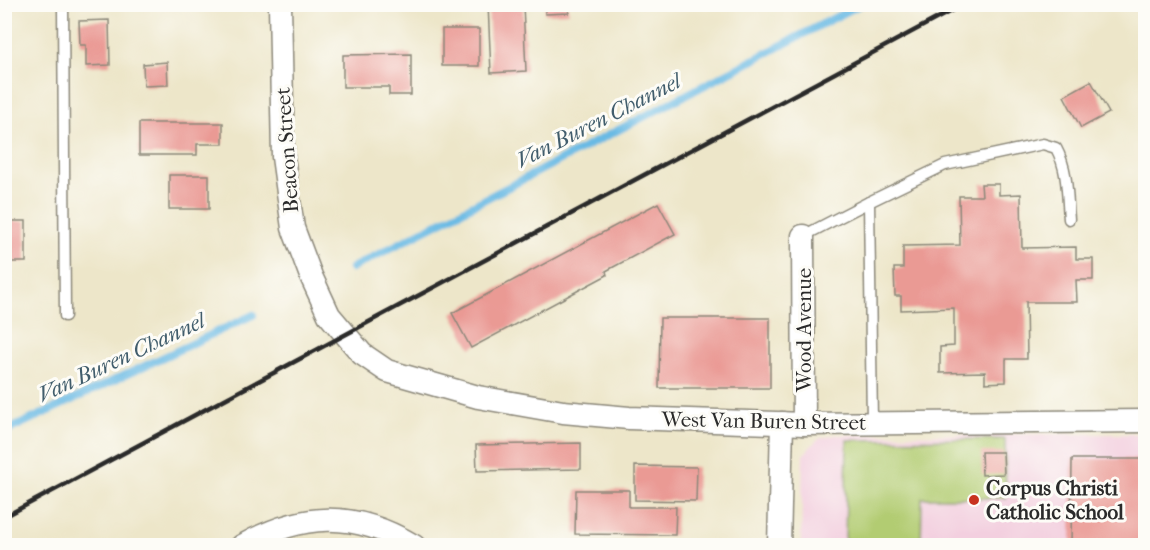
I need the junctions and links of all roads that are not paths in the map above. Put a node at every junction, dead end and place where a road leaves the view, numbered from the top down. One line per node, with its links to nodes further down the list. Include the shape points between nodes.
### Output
1 (63, 4): 6 (lane)
2 (280, 4): 7 (street, Beacon Street, via 283,156 293,228 329,315 362,354)
3 (869, 202): 4 (lane, via 945,165 1043,144 1056,148 1061,158); 5 (lane); 9 (lane)
4 (1069, 219)
5 (803, 236): 10 (street, Wood Avenue)
6 (65, 316)
7 (387, 371): 10 (street, West Van Buren Street, via 478,397 563,412)
8 (1146, 421): 9 (street, West Van Buren Street)
9 (872, 423): 10 (street, West Van Buren Street)
10 (793, 424): 13 (street, Wood Avenue)
11 (242, 546): 12 (street, via 285,524 332,519 387,530)
12 (414, 546)
13 (779, 546)

